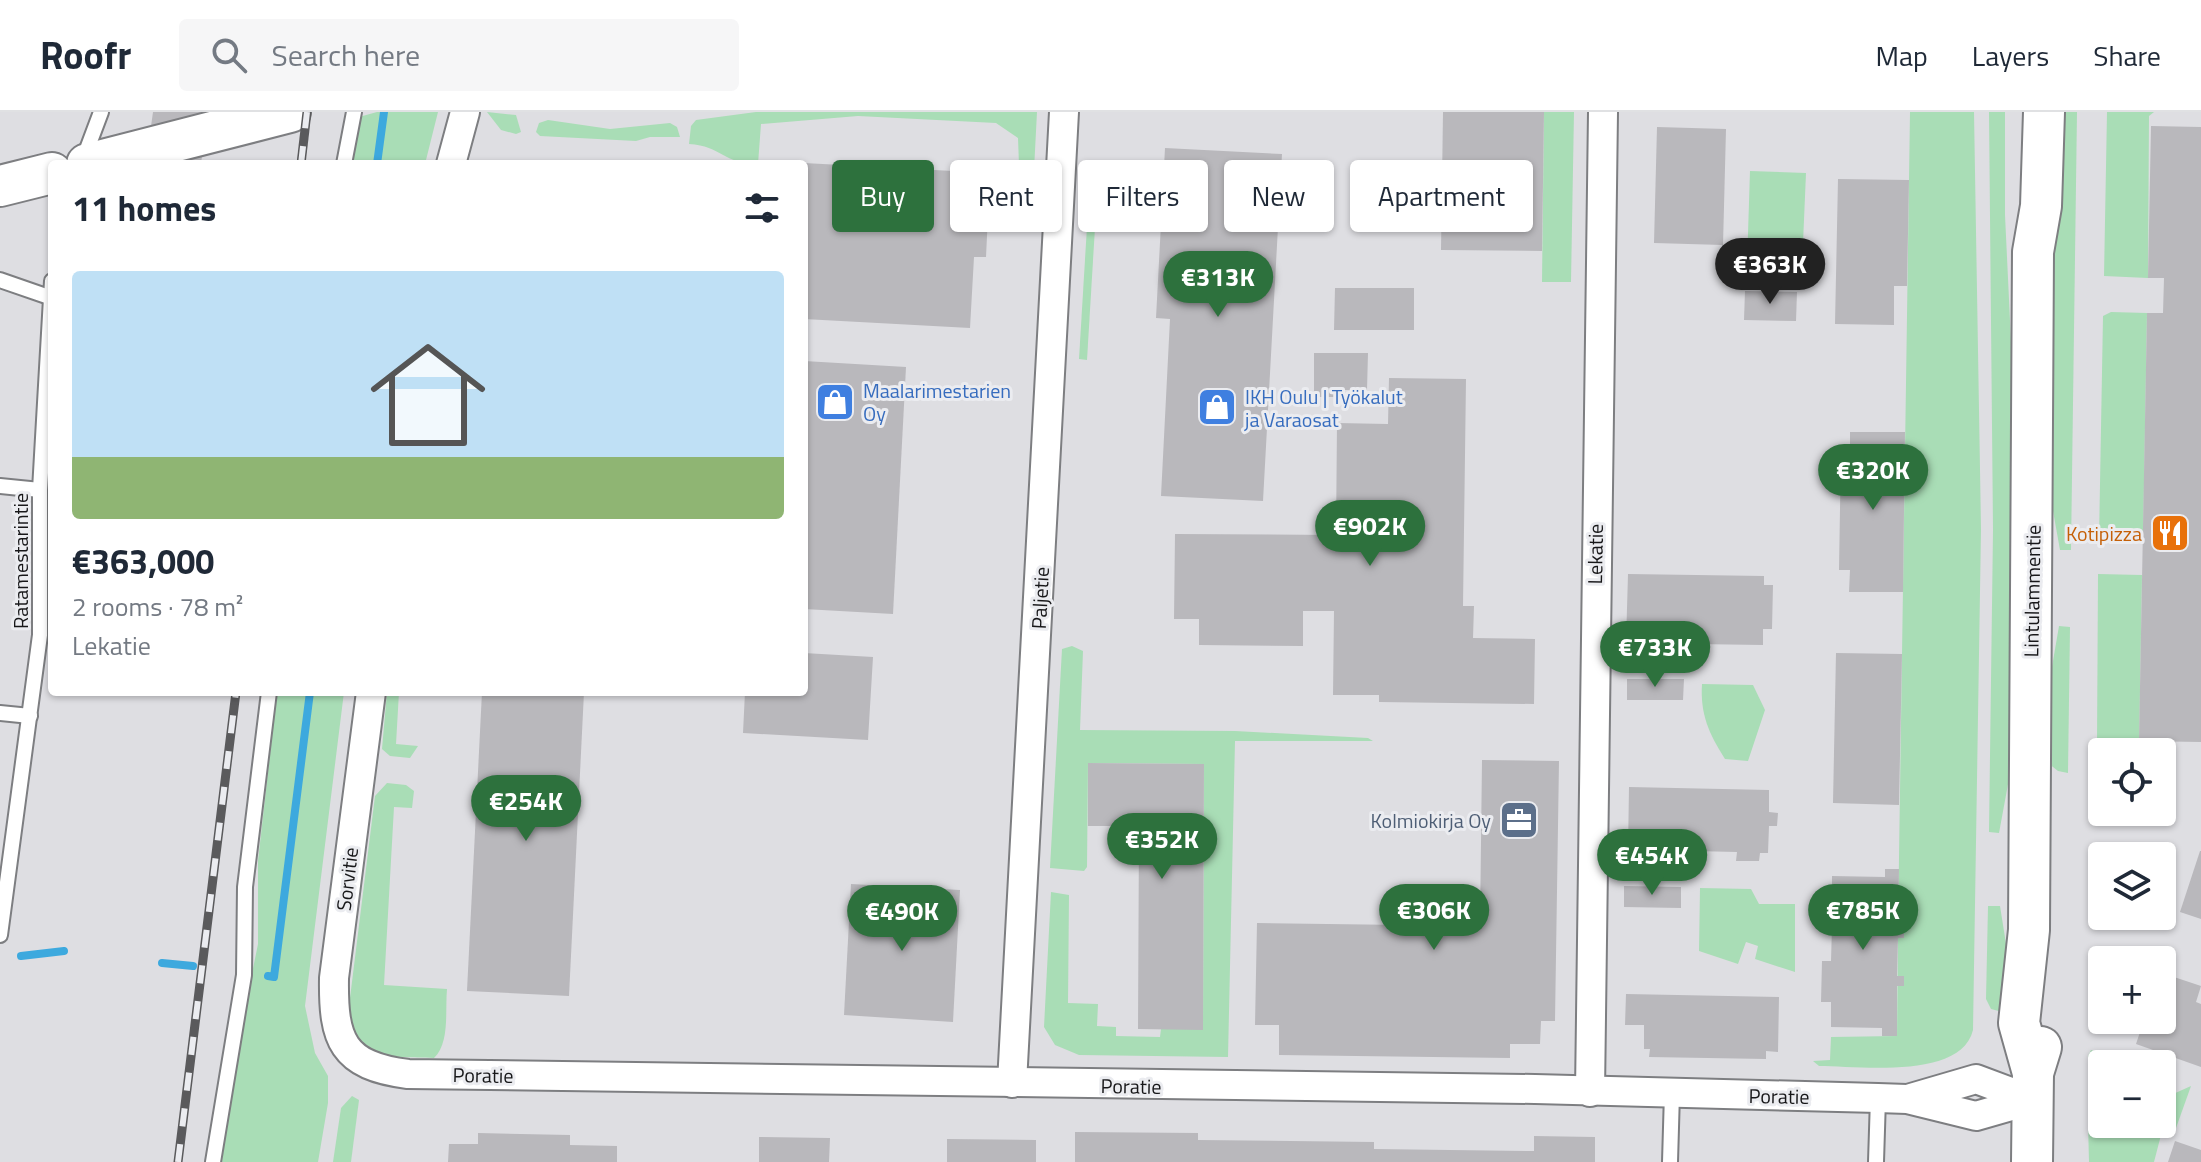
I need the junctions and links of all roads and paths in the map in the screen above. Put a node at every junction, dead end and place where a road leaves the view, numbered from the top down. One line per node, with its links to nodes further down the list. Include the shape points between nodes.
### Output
1 (101, 112): 9 (lane)
2 (290, 112): 10 (street)
3 (354, 112): 11 (lane)
4 (465, 112): 12 (street)
5 (1064, 112): 27 (street, Paljetie)
6 (1603, 112): 29 (street, Lekatie)
7 (2019, 112): 15 (street, Lintulammentie, via 2020,210)
8 (2044, 112): 15 (street, Lintulammentie, via 2041,206)
9 (85, 160)
10 (100, 160)
11 (345, 160)
12 (452, 160)
13 (48, 174): 14 (street)
14 (0, 186)
15 (2033, 252): 28 (street, Lintulammentie, via 2029,930 2047,1023)
16 (0, 280): 17 (lane)
17 (48, 297)
18 (48, 318): 20 (lane, Ratamestarintie)
19 (0, 486): 20 (lane)
20 (40, 490): 24 (lane, Ratamestarintie, via 40,635)
21 (269, 696): 32 (lane, via 245,887 244,975)
22 (370, 696): 26 (street, Sorvitie, via 334,978 333,1018)
23 (0, 713): 24 (lane)
24 (30, 716): 25 (lane, Ratamestarintie)
25 (0, 935)
26 (357, 1060): 27 (street, Poratie, via 376,1070 408,1074)
27 (1012, 1083): 29 (street, Poratie)
28 (2033, 1087): 31 (street, Poratie, via 1976,1079 1907,1099); 35 (street, Lintulammentie)
29 (1590, 1092): 30 (street, Poratie)
30 (1672, 1093): 31 (street, Poratie); 33 (lane)
31 (1878, 1098): 34 (lane)
32 (213, 1162)
33 (1670, 1162)
34 (1876, 1162)
35 (2032, 1162)

